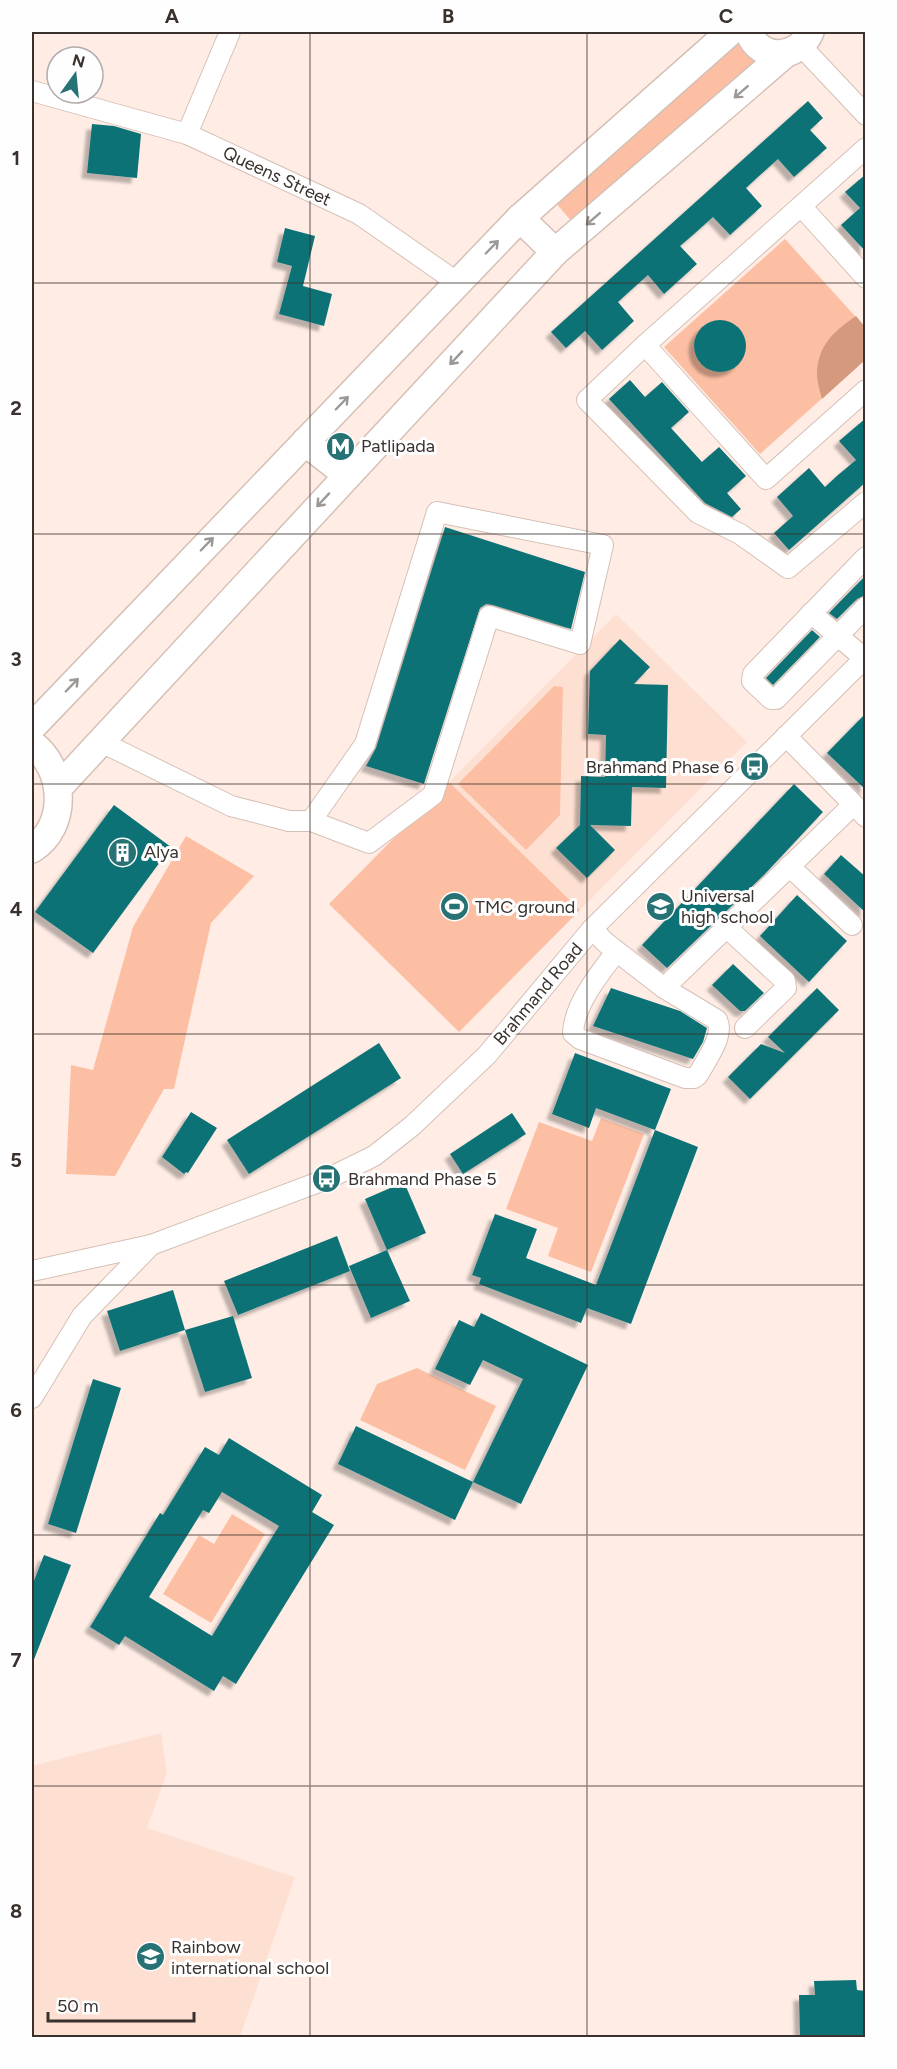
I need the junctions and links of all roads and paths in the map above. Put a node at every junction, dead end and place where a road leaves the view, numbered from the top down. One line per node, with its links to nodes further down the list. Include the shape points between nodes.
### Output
1 (230, 32): 7 (street)
2 (730, 32): 10 (street)
3 (749, 32): 4 (street, via 761,48 777,54)
4 (799, 44): 6 (street); 11 (street, one-way to 11)
5 (32, 91): 7 (street, Queens Street)
6 (866, 115)
7 (187, 134): 13 (street, Queens Street, via 359,214)
8 (866, 148): 9 (street)
9 (801, 206): 12 (street); 14 (street)
10 (520, 218): 11 (street); 13 (street, one-way to 10)
11 (555, 252): 17 (street, one-way to 17)
12 (866, 278)
13 (458, 283): 16 (street, one-way to 13)
14 (645, 345): 15 (street, via 766,479); 18 (street, via 587,400 698,513 740,534 788,568)
15 (866, 390)
16 (305, 442): 17 (street); 24 (street, one-way to 16)
17 (347, 475): 26 (street, one-way to 26)
18 (866, 502)
19 (866, 557): 21 (street)
20 (866, 607): 22 (street)
21 (811, 613): 22 (street); 22 (street, via 753,674 752,681 771,699 776,699)
22 (837, 636): 23 (street)
23 (865, 658): 25 (street, Brahmand Road)
24 (32, 727)
25 (786, 736): 29 (street); 35 (street, Brahmand Road)
26 (101, 742): 28 (street); 30 (street, via 231,806 289,821)
27 (32, 744): 28 (street, via 52,767)
28 (58, 788): 31 (street, via 58,809 50,829)
29 (862, 813): 32 (street)
30 (311, 821): 30 (street, via 369,843 433,795 489,616 580,644 603,545 436,512 365,744)
31 (32, 849)
32 (789, 866): 33 (street); 34 (street)
33 (852, 926)
34 (726, 927): 37 (street); 38 (street, via 785,981 786,988)
35 (592, 929): 36 (street); 39 (street, Brahmand Road, via 487,1055 374,1156 327,1179)
36 (616, 952): 37 (street); 37 (street, via 593,982 573,1033 674,1074 694,1078 720,1033 720,1025 714,1017)
37 (664, 988)
38 (745, 1028)
39 (151, 1245): 40 (street, Brahmand Road); 41 (street, Brahmand Road, via 82,1316)
40 (32, 1271)
41 (32, 1398)

